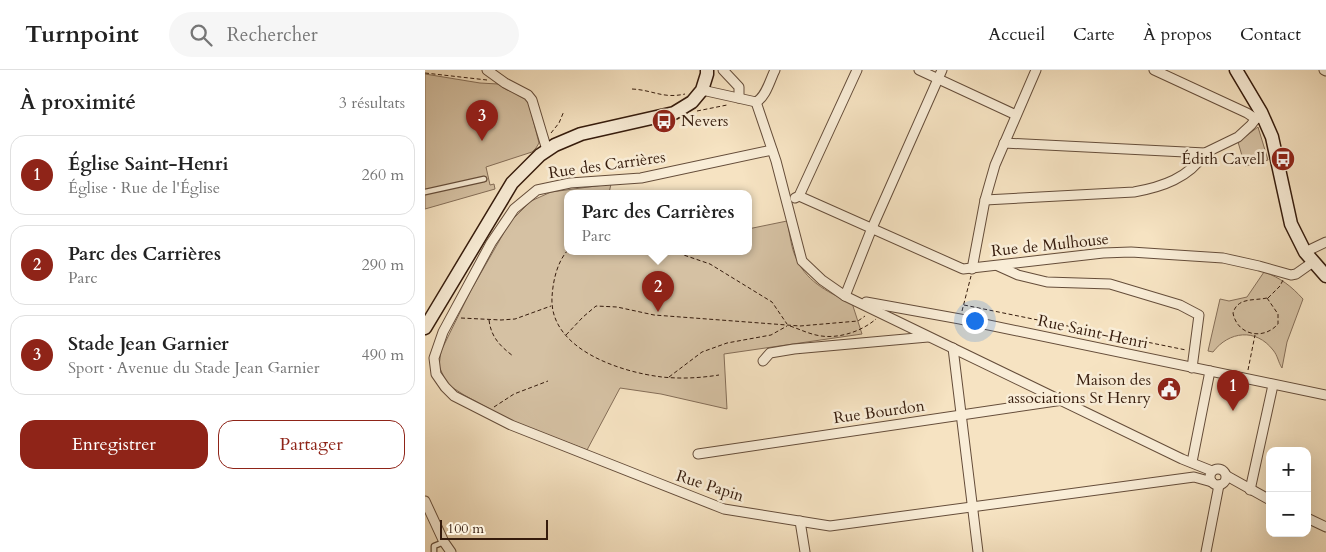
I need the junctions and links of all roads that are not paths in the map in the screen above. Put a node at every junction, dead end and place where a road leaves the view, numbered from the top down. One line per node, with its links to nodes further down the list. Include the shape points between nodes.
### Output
1 (487, 70): 17 (street, via 532,100)
2 (707, 70): 11 (main road)
3 (723, 70): 12 (street, via 739,88)
4 (775, 70): 13 (street)
5 (857, 70): 22 (street)
6 (919, 70): 10 (street)
7 (1036, 70): 14 (street)
8 (1154, 70): 15 (street)
9 (1236, 70): 15 (main road)
10 (940, 74): 14 (street); 25 (street)
11 (697, 92): 12 (street); 17 (main road, via 691,102 674,113)
12 (739, 98): 13 (street)
13 (756, 102): 18 (street)
14 (1016, 115): 16 (street)
15 (1259, 116): 19 (street, via 1239,137); 27 (main road, via 1272,137 1291,224)
16 (1004, 143): 19 (street); 23 (street)
17 (545, 145): 33 (main road, via 511,183)
18 (772, 150): 24 (street); 41 (street, Rue des Carrières, via 641,178 571,183 537,190 514,208 495,236 443,332 434,358 436,374)
19 (1205, 153): 23 (street, via 1192,169 1147,190)
20 (484, 179): 21 (lane)
21 (425, 192)
22 (799, 196): 24 (street); 25 (street, Rue de Mulhouse)
23 (985, 200): 29 (street)
24 (788, 202): 31 (street, via 802,261)
25 (872, 228): 29 (street, Rue de Mulhouse, via 963,269); 31 (street)
26 (1326, 242): 27 (street, Rue de Mulhouse)
27 (1309, 257): 28 (street, Rue de Mulhouse, via 1296,274 1291,275 1223,258 1131,252); 30 (main road)
28 (997, 265): 29 (street, Rue de Mulhouse); 37 (street, via 1018,275 1047,282 1110,284 1180,305 1199,315)
29 (973, 268)
30 (1326, 276)
31 (845, 296): 32 (street)
32 (854, 300): 34 (street); 37 (street, Rue Saint-Henri)
33 (425, 328)
34 (930, 337): 35 (street); 36 (street, via 794,349 770,353)
35 (953, 348): 42 (street); 43 (street)
36 (763, 361)
37 (1192, 368): 38 (street, Rue Saint-Henri)
38 (1210, 372): 39 (street, Rue Saint-Henri); 45 (street)
39 (1273, 384): 40 (street, Rue Saint-Henri); 49 (street)
40 (1326, 395)
41 (454, 396): 54 (street, Rue Papin, via 519,428 724,509)
42 (1064, 400): 43 (street, Rue Bourdon); 45 (street)
43 (962, 415): 44 (street, Rue Bourdon); 52 (street)
44 (698, 454)
45 (1191, 462): 46 (street)
46 (1212, 472): 47 (street, via 1222,470); 48 (street, via 1210,477)
47 (1227, 476): 48 (street, via 1224,483); 49 (street)
48 (1216, 484): 52 (street, Rue Papin, via 1194,477); 61 (street)
49 (1250, 490): 50 (street)
50 (1266, 498)
51 (425, 501): 56 (street)
52 (973, 506): 54 (street, Rue Papin, via 830,526); 60 (street)
53 (1311, 520): 55 (street)
54 (800, 522): 59 (street)
55 (1326, 527)
56 (444, 542): 57 (lane, via 434,546); 58 (street)
57 (434, 552)
58 (451, 552)
59 (805, 552)
60 (978, 552)
61 (1206, 552)

